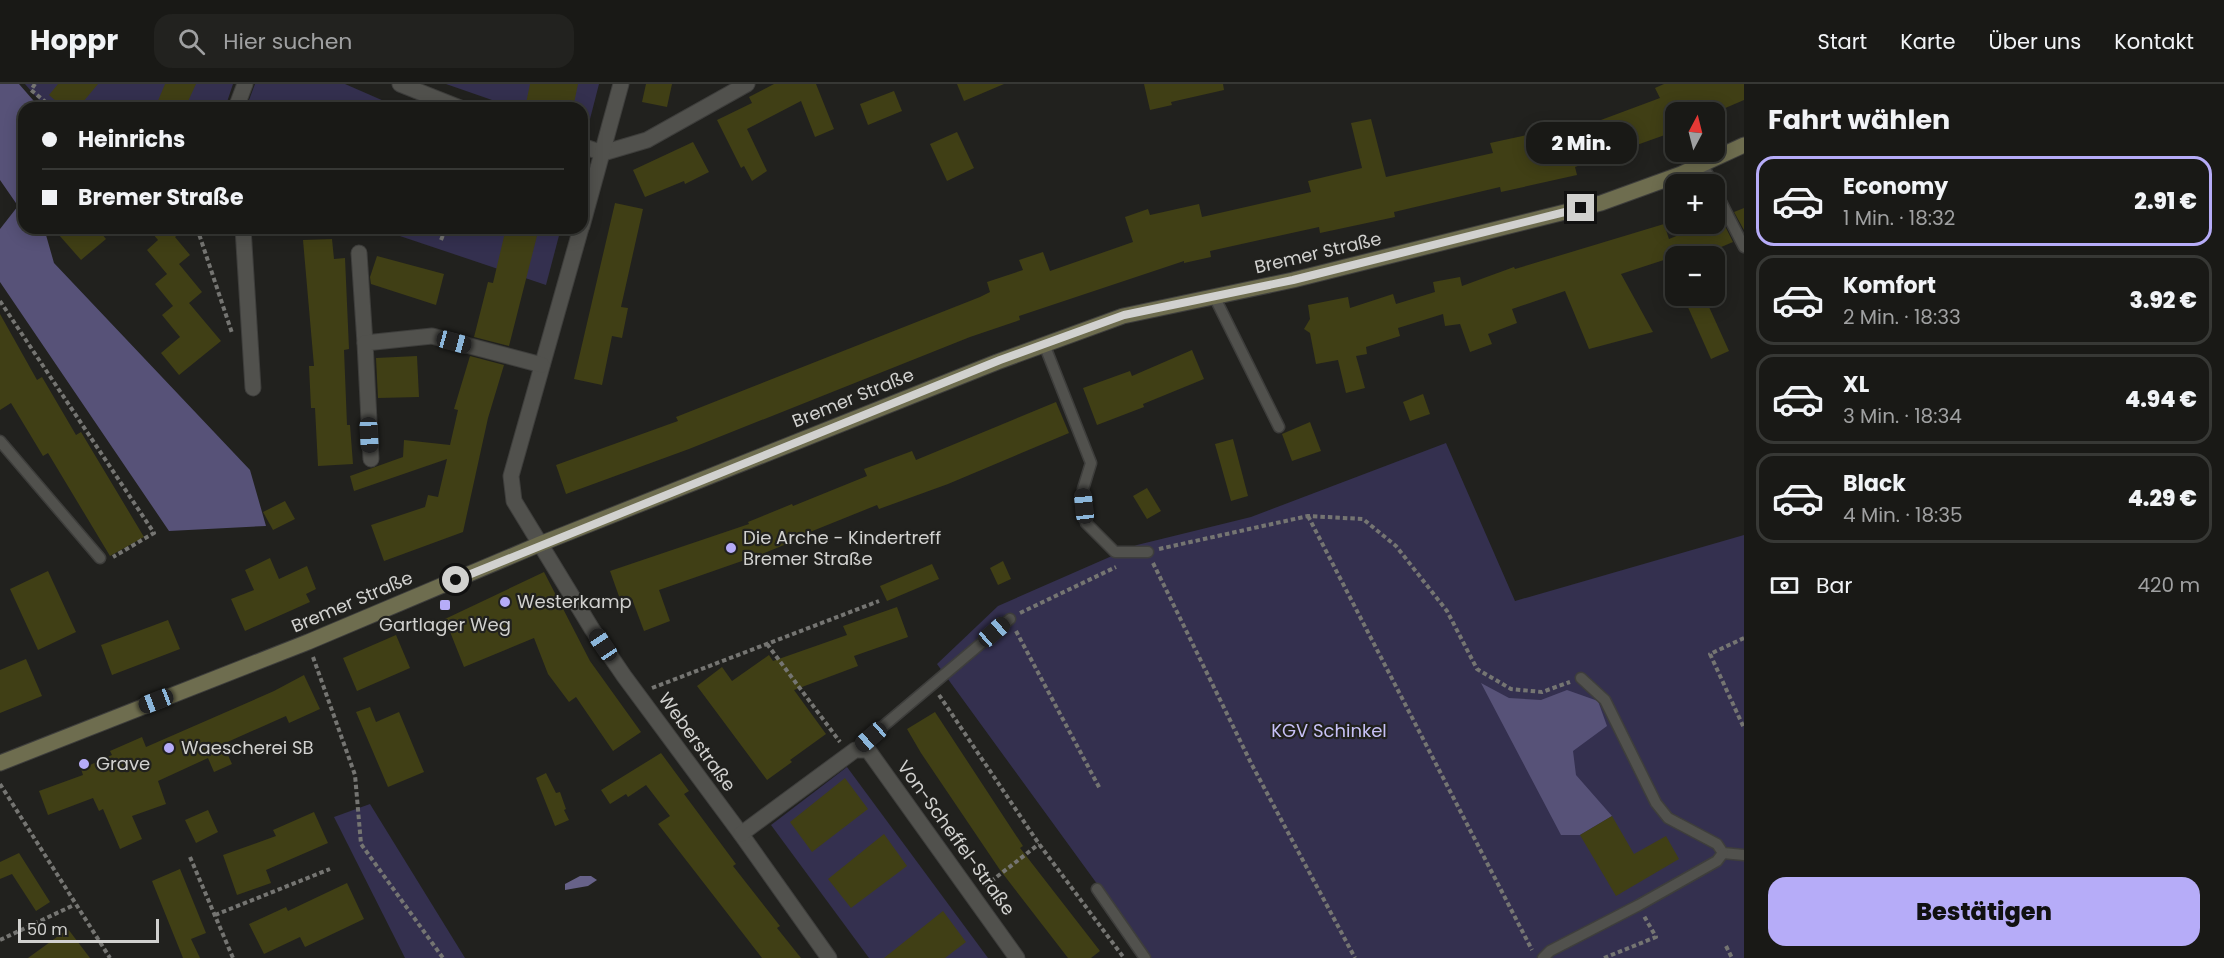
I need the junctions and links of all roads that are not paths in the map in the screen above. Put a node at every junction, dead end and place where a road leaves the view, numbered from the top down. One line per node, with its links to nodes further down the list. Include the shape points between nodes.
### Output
1 (245, 84): 5 (street)
2 (400, 84): 6 (street)
3 (621, 84): 9 (street)
4 (747, 84): 9 (street, via 647,140)
5 (238, 102)
6 (445, 102)
7 (1744, 145): 10 (main road, Bremer Straße)
8 (588, 148): 9 (street)
9 (603, 153): 12 (street)
10 (1702, 164): 11 (lane); 18 (main road, Bremer Straße, via 1601,202 1293,280)
11 (1707, 174)
12 (588, 206)
13 (1725, 208): 16 (lane)
14 (243, 234): 22 (street)
15 (580, 234): 21 (street)
16 (1744, 247)
17 (359, 253): 19 (street)
18 (1214, 296): 20 (main road, Bremer Straße, via 1124,315); 23 (lane)
19 (365, 343): 21 (street, via 432,336); 25 (street)
20 (1044, 344): 26 (main road, Bremer Straße); 27 (lane, via 1091,463 1083,489 1086,523 1115,552)
21 (542, 365): 26 (street, via 511,476 514,501)
22 (253, 388)
23 (1279, 427)
24 (0, 441): 28 (lane)
25 (371, 459)
26 (540, 544): 32 (main road, Bremer Straße, via 308,642); 33 (street, Weberstraße, via 592,629)
27 (1148, 552)
28 (100, 558)
29 (1010, 619): 31 (lane)
30 (1581, 678): 34 (lane, via 1605,700 1656,804 1668,818 1717,844)
31 (852, 753): 33 (street); 38 (street, Von-Scheffel-Straße, via 868,750)
32 (0, 763)
33 (741, 834): 37 (street, Weberstraße)
34 (1723, 853): 35 (lane); 40 (lane, via 1717,861)
35 (1744, 855)
36 (1097, 889): 39 (lane)
37 (829, 958)
38 (1017, 958)
39 (1145, 958)
40 (1543, 958)

